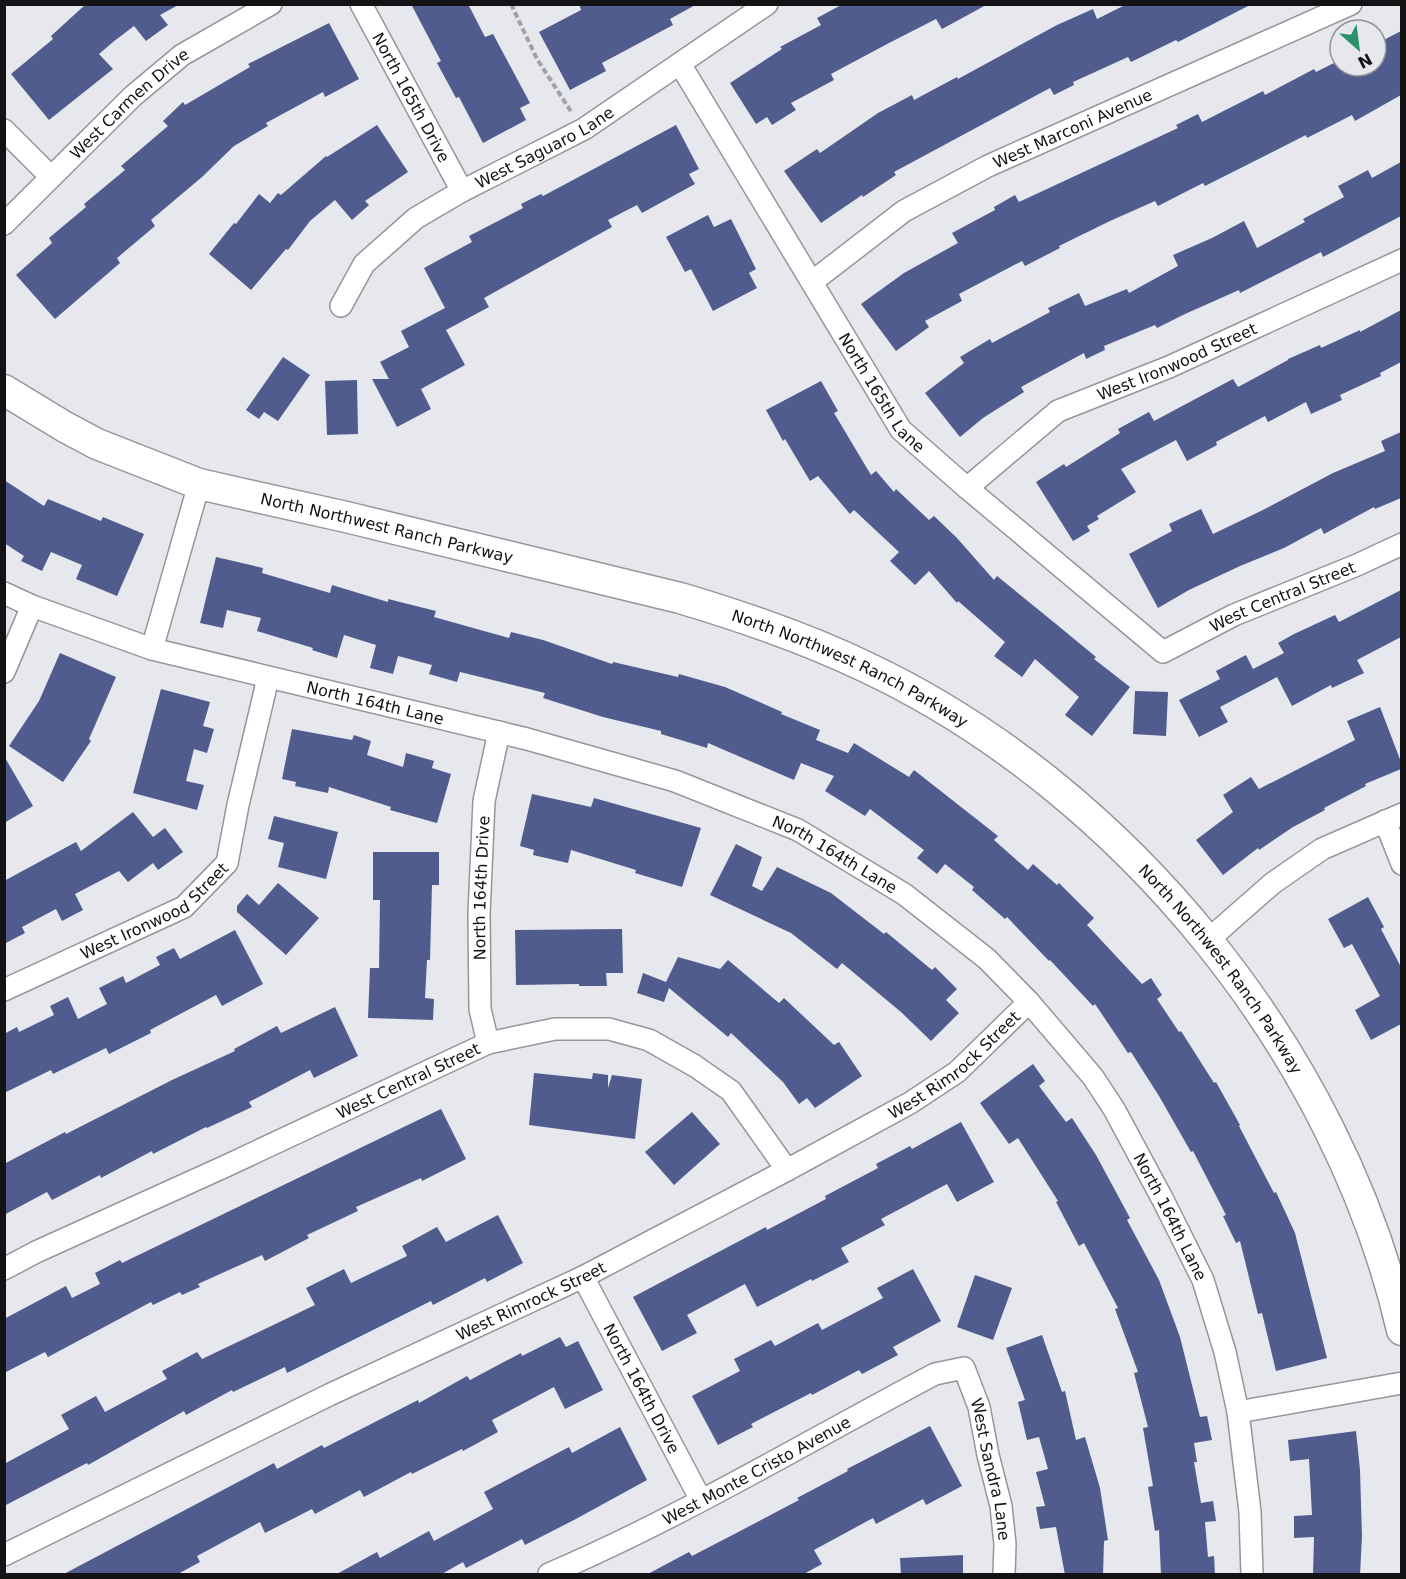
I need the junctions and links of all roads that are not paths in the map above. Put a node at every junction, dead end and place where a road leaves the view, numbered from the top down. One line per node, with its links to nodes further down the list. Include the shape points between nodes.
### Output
1 (271, 4): 7 (street, West Carmen Drive, via 182,55 133,96)
2 (361, 4): 8 (street, North 165th Drive)
3 (767, 4): 5 (street, West Saguaro Lane)
4 (1351, 4): 11 (street, West Marconi Avenue, via 988,166 904,211)
5 (680, 64): 8 (street, West Saguaro Lane, via 584,129); 11 (street, North 165th Lane)
6 (4, 130): 7 (street)
7 (51, 177): 9 (street, West Carmen Drive)
8 (462, 191): 12 (street, West Saguaro Lane, via 416,218 364,264)
9 (4, 224)
10 (1401, 260): 15 (street, West Ironwood Street, via 1169,367 1058,411)
11 (812, 282): 15 (street, North 165th Lane, via 901,430)
12 (341, 306)
13 (4, 390): 14 (main road, North Northwest Ranch Parkway, via 97,444)
14 (199, 484): 19 (street); 26 (main road, North Northwest Ranch Parkway, via 680,598 766,626 868,668 953,715 1035,771 1106,831)
15 (967, 488): 20 (street, North 165th Lane)
16 (1401, 544): 20 (street, West Central Street, via 1234,615)
17 (4, 592): 18 (street, North 164th Lane)
18 (32, 606): 19 (street, North 164th Lane); 21 (street)
19 (152, 649): 22 (street, North 164th Lane)
20 (1163, 652)
21 (4, 672)
22 (268, 678): 23 (street, North 164th Lane); 27 (street, West Ironwood Street, via 227,863 184,907)
23 (499, 732): 28 (street, North 164th Lane, via 675,781 798,830 904,894 987,959); 29 (street, North 164th Drive, via 484,801 479,914 480,1009)
24 (1393, 818): 25 (street); 26 (street, via 1322,849 1273,883)
25 (1401, 864)
26 (1208, 940): 33 (main road, North Northwest Ranch Parkway, via 1233,971 1296,1068 1322,1117 1363,1208)
27 (4, 990)
28 (1029, 1002): 30 (street, West Rimrock Street, via 957,1072); 36 (street, North 164th Lane, via 1093,1077 1163,1200 1203,1280)
29 (488, 1043): 30 (street, West Central Street, via 555,1029 609,1029 649,1040 731,1091); 31 (street, West Central Street)
30 (787, 1170): 32 (street, West Rimrock Street)
31 (4, 1269)
32 (583, 1277): 37 (street, North 164th Drive); 38 (street, West Rimrock Street)
33 (1401, 1330)
34 (964, 1368): 37 (street, West Monte Cristo Avenue, via 934,1374); 40 (street, West Sandra Lane, via 979,1407 1001,1506)
35 (1401, 1383): 36 (street)
36 (1238, 1412): 41 (street, North 164th Lane, via 1250,1512)
37 (700, 1500): 39 (street, West Monte Cristo Avenue)
38 (4, 1555)
39 (549, 1575)
40 (1004, 1575)
41 (1252, 1575)

